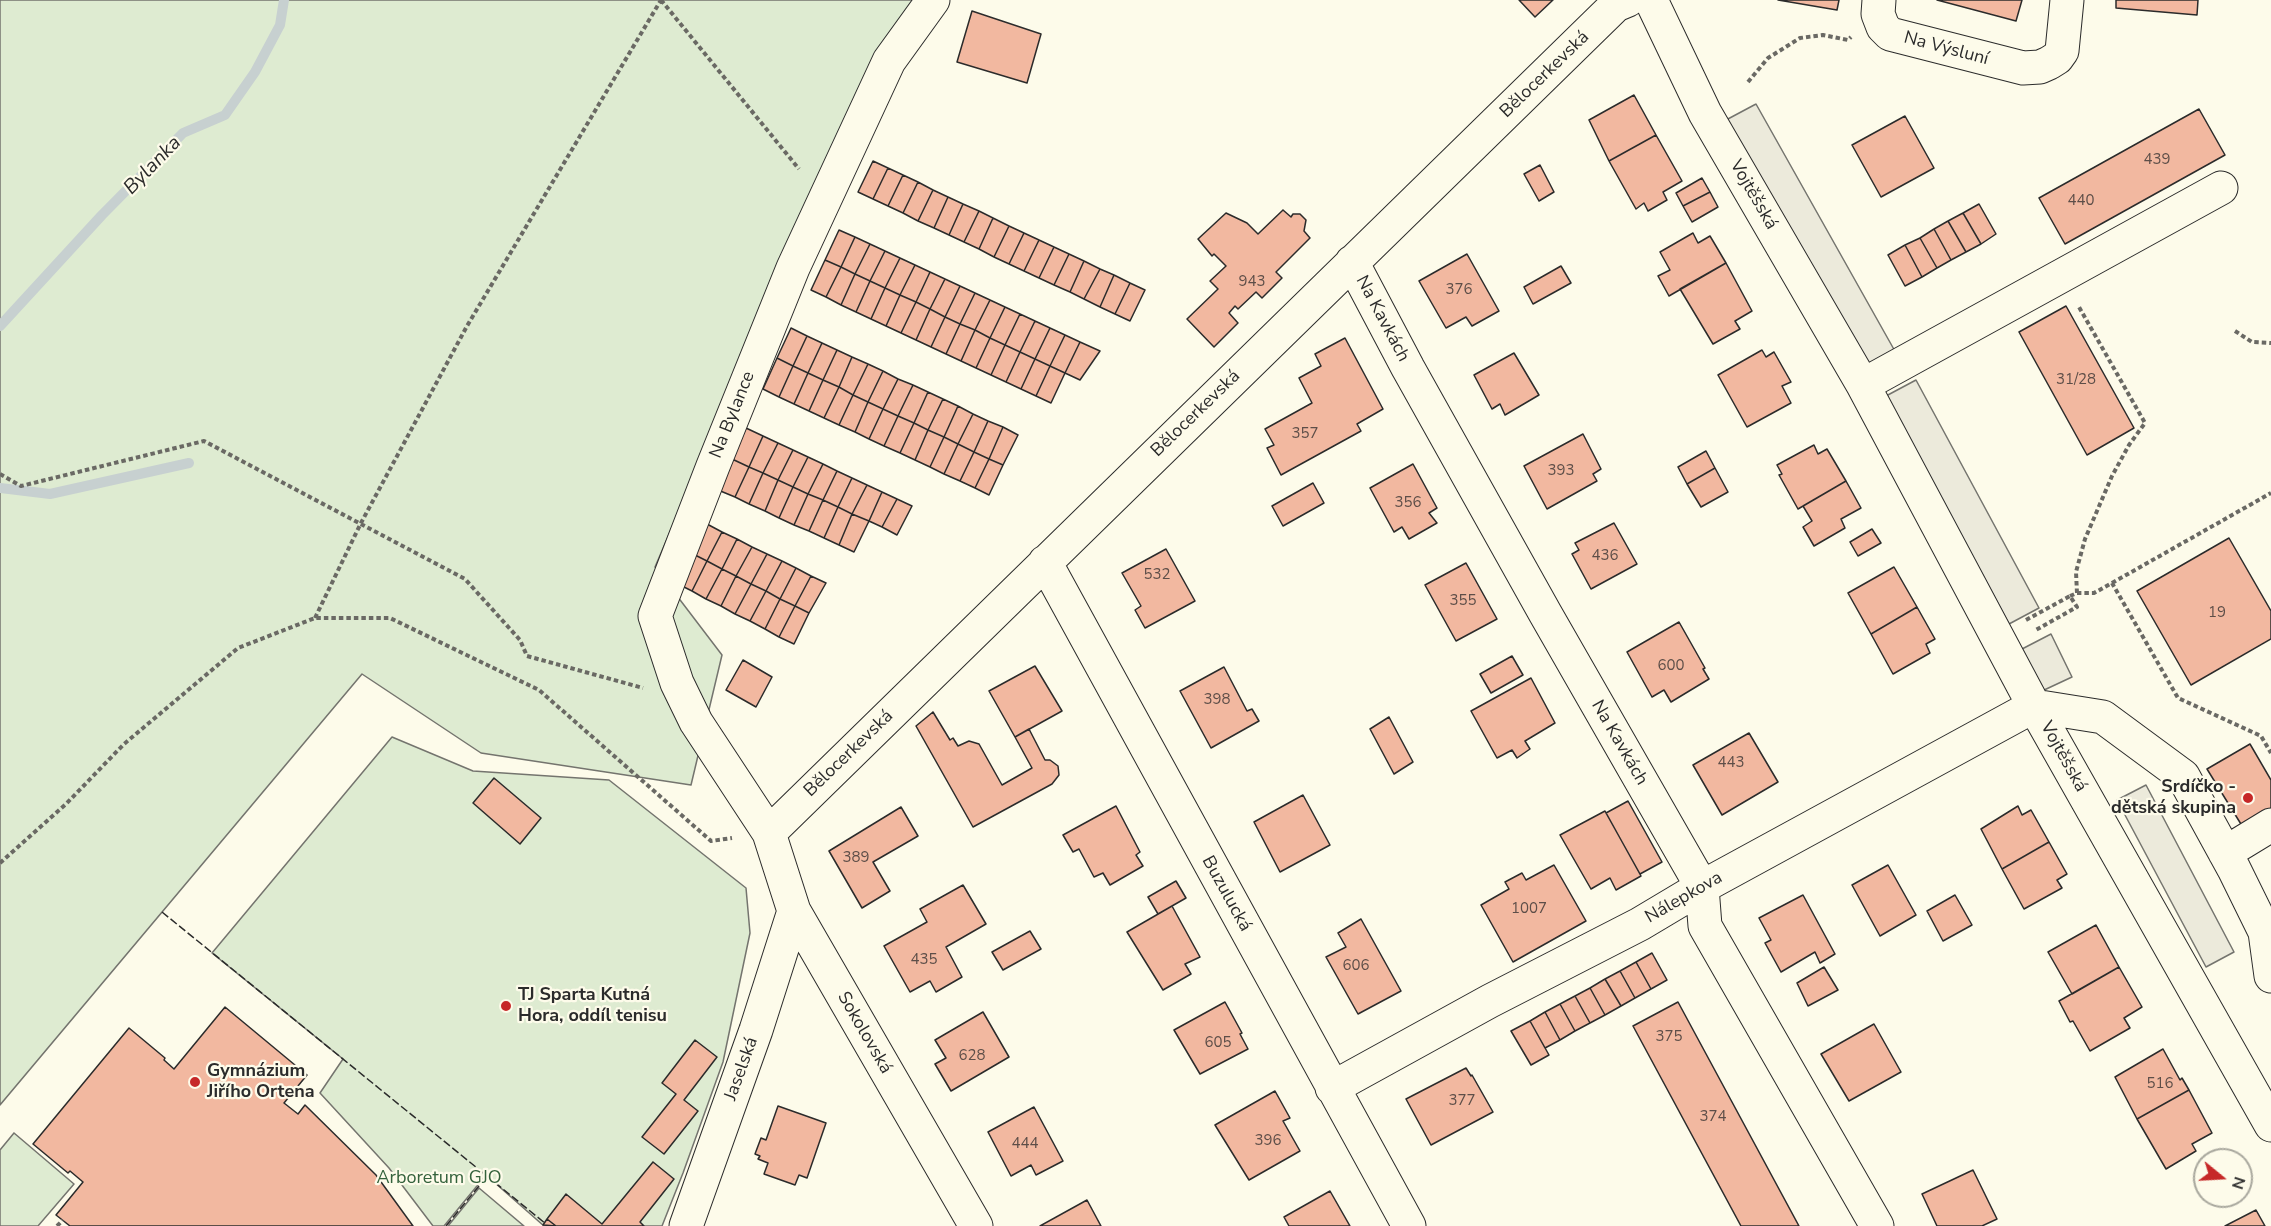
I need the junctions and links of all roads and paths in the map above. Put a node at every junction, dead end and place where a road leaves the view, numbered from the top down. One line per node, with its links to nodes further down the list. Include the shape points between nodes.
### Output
1 (661, 0): 9 (path); 17 (path, via 467,326)
2 (933, 0): 9 (street, Na Bylance, via 889,61)
3 (1628, 0): 10 (street, Bělocerkevská, via 1616,5)
4 (1652, 0): 14 (street, Vojtěšská, via 1705,113)
5 (2067, 0): 6 (street, Na Výsluní, via 2062,51 2040,67 2023,68 1890,34 1883,27)
6 (1879, 7): 7 (path, via 1848,40 1823,35 1800,38 1768,58)
7 (1748, 82)
8 (2221, 188): 14 (street)
9 (825, 199): 25 (street, Na Bylance, via 793,268 655,616)
10 (1352, 262): 18 (street, Bělocerkevská); 32 (street, Na Kavkách, via 1528,583)
11 (2078, 305): 20 (path, via 2145,423 2128,445 2085,539 2076,572)
12 (2235, 332): 13 (path, via 2252,342)
13 (2271, 343)
14 (1863, 385): 24 (street, Vojtěšská)
15 (0, 474): 17 (path, via 21,486 204,441)
16 (2271, 493): 19 (path)
17 (360, 523): 22 (path); 25 (path, via 465,579 520,640 527,656)
18 (1045, 562): 29 (street, Bělocerkevská); 35 (street, Buzulucká)
19 (2112, 583): 20 (path, via 2094,593); 27 (path, via 2178,698 2261,736)
20 (2077, 593): 21 (path)
21 (2070, 596): 23 (path, via 2077,607); 24 (path)
22 (315, 618): 29 (path, via 390,618 539,690 711,841); 31 (path, via 238,648 124,744 66,804)
23 (2032, 632)
24 (1996, 636): 26 (street, Vojtěšská)
25 (686, 699): 29 (street, Na Bylance, via 696,722)
26 (2034, 705): 30 (street, via 2103,717 2183,776); 32 (street, Nálepkova); 36 (street, Vojtěšská)
27 (2271, 753)
28 (2271, 825): 30 (street)
29 (768, 833): 33 (street, Sokolovská)
30 (2225, 853): 34 (street, via 2265,932)
31 (0, 863)
32 (1702, 887): 35 (street, Nálepkova); 42 (street, Na Kavkách, via 1705,926)
33 (794, 911): 39 (street, Jaselská); 40 (street, Sokolovská)
34 (2271, 976)
35 (1332, 1088): 41 (street, Buzulucká)
36 (2271, 1125)
37 (63, 1220): 38 (path)
38 (57, 1226)
39 (686, 1226)
40 (976, 1226)
41 (1409, 1226)
42 (1876, 1226)

